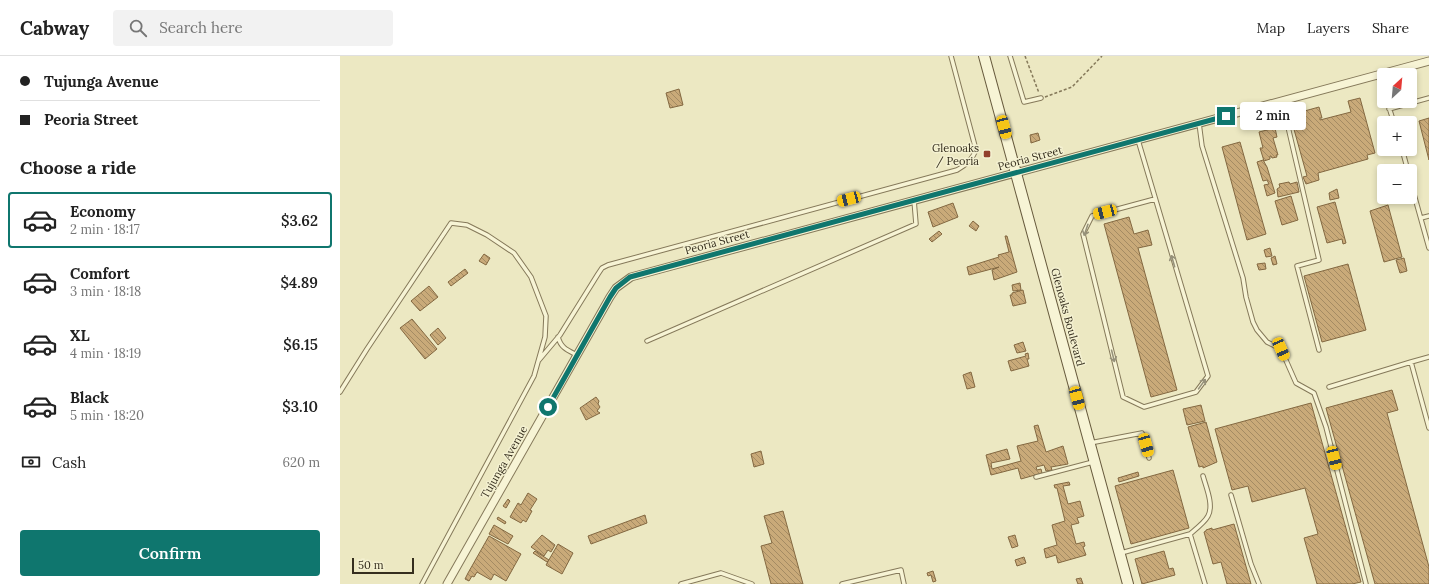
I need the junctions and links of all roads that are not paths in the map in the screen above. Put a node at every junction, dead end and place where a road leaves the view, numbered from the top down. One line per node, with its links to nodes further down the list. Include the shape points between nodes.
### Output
1 (951, 56): 23 (lane, via 976,150 966,165 957,170 608,264 602,268)
2 (984, 56): 14 (main road, Glenoaks Boulevard)
3 (1010, 56): 7 (lane, via 1024,102)
4 (1429, 61): 5 (street, Peoria Street)
5 (1404, 68)
6 (1377, 75): 9 (street, Peoria Street)
7 (1041, 98)
8 (1429, 98): 10 (lane)
9 (1282, 101): 12 (street, Peoria Street); 25 (lane, via 1319,260 1297,266)
10 (1389, 109): 11 (lane)
11 (1392, 116)
12 (1199, 123): 13 (street, Peoria Street); 50 (lane, via 1202,146 1253,322 1267,342 1281,349 1296,383 1314,393 1326,427)
13 (1138, 140): 14 (street, Peoria Street); 15 (lane)
14 (1016, 173): 16 (street, Peoria Street); 33 (main road, Glenoaks Boulevard)
15 (1155, 199): 15 (lane, one-way to 15, via 1092,216 1083,234 1123,397 1144,407 1196,392 1208,376)
16 (914, 200): 22 (street, Peoria Street, via 630,277); 24 (lane, via 916,224)
17 (1417, 204): 19 (lane)
18 (1429, 216): 19 (lane)
19 (1421, 218): 20 (lane)
20 (1428, 243): 21 (lane)
21 (1429, 248)
22 (616, 288): 26 (street, Tujunga Avenue)
23 (558, 337): 26 (lane, via 565,349); 28 (lane)
24 (647, 341)
25 (1320, 350)
26 (577, 355): 42 (street, Tujunga Avenue)
27 (1429, 357): 29 (lane)
28 (538, 361): 31 (lane, via 546,316 530,277 514,253 467,225 451,223); 41 (lane, via 534,376)
29 (1411, 362): 30 (lane); 32 (lane)
30 (1330, 387)
31 (340, 392)
32 (1429, 428)
33 (1089, 443): 34 (lane, via 1142,433); 35 (main road, Glenoaks Boulevard)
34 (1149, 458)
35 (1094, 462): 37 (lane); 40 (main road, Glenoaks Boulevard)
36 (1203, 476): 39 (lane, via 1211,508 1208,516)
37 (1036, 477)
38 (1231, 495): 49 (lane)
39 (1190, 534): 40 (lane); 48 (lane)
40 (1119, 554): 47 (main road, Glenoaks Boulevard)
41 (422, 584)
42 (447, 584)
43 (681, 584): 44 (lane, via 721,573)
44 (752, 584)
45 (842, 584): 46 (lane, via 901,570)
46 (904, 584)
47 (1128, 584)
48 (1205, 584)
49 (1259, 584)
50 (1366, 584)

